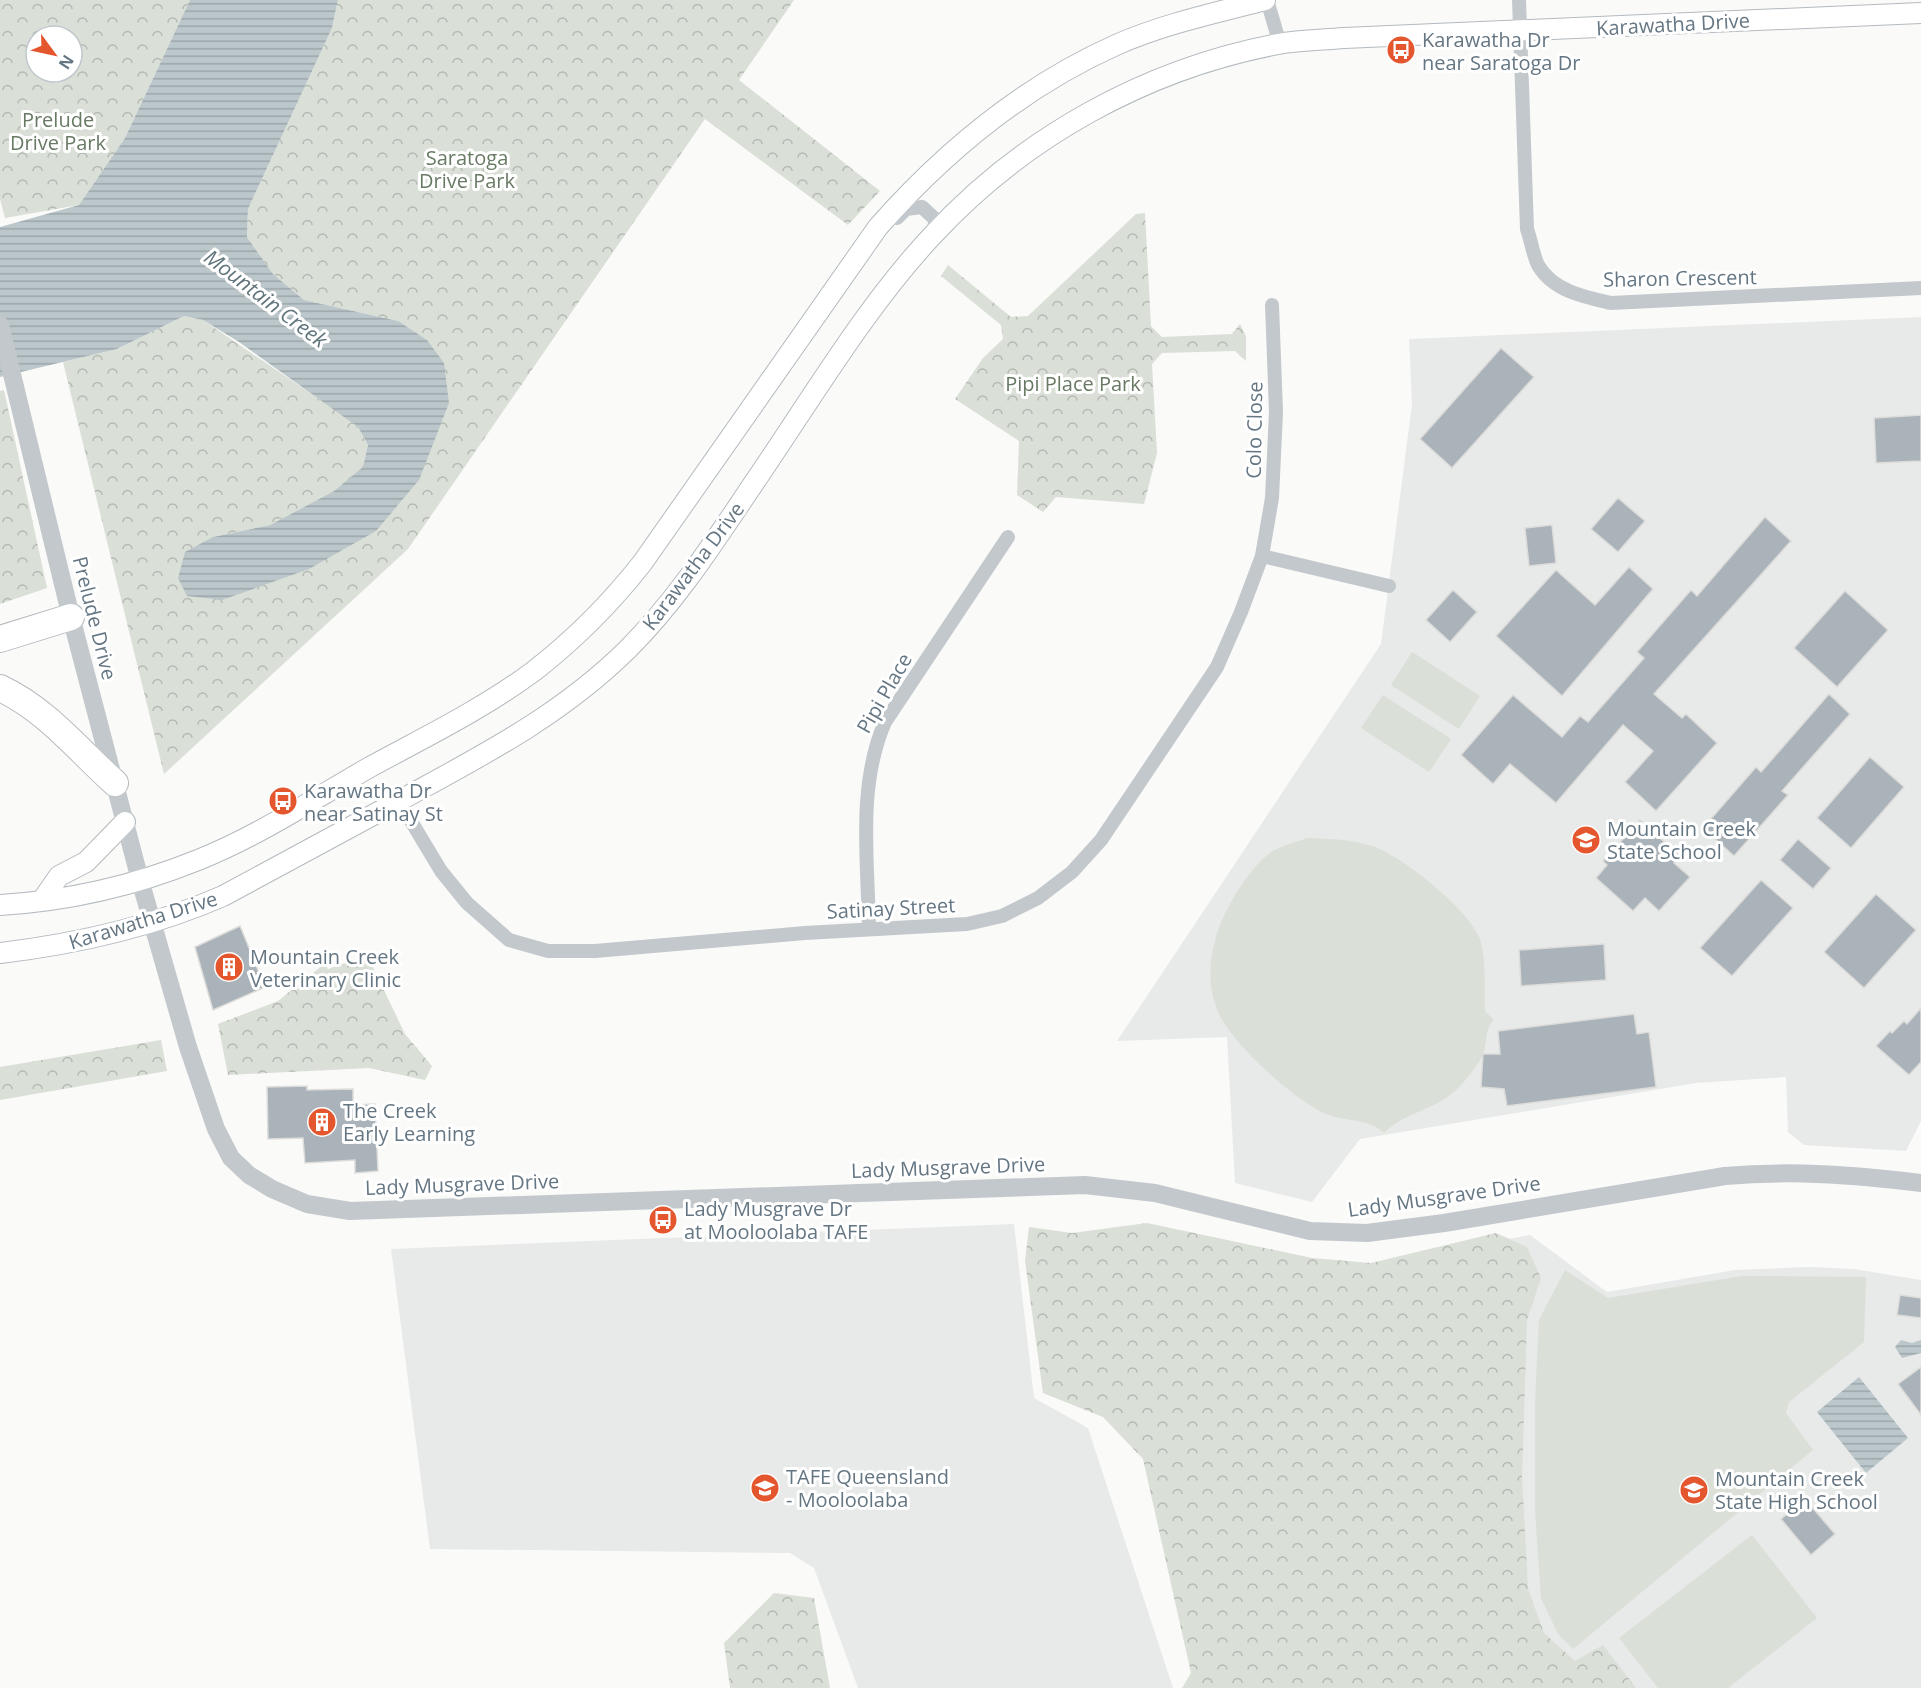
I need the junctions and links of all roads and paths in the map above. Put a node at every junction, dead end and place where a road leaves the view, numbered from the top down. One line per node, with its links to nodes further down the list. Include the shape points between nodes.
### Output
1 (1266, 0): 5 (street, Karawatha Drive); 7 (main road, Karawatha Drive, via 1116,45 1032,90 954,148 913,186)
2 (1520, 0): 4 (street, Sharon Crescent)
3 (1921, 13): 4 (main road, Karawatha Drive)
4 (1521, 31): 5 (main road, Karawatha Drive); 8 (street, Sharon Crescent, via 1527,229 1539,265 1556,284 1576,296 1611,303)
5 (1281, 44): 6 (main road, Karawatha Drive, via 1184,70 1125,92 1052,134 984,184)
6 (931, 236): 7 (street, via 936,220 932,214 922,207 906,209 870,253); 18 (main road, Karawatha Drive, via 866,320 692,573 645,632 606,671 543,720)
7 (846, 271): 20 (main road, Karawatha Drive, via 643,562 612,601 576,635 533,671 486,702 266,826 200,859)
8 (1921, 288)
9 (1272, 305): 12 (street, Colo Close, via 1275,444 1272,498)
10 (0, 325): 14 (street, Prelude Drive)
11 (1008, 537): 24 (street, Pipi Place, via 885,722 875,746 868,778)
12 (1262, 556): 13 (street); 24 (street, Satinay Street, via 1217,667 1101,840 1072,872 1038,898 1002,916 967,924)
13 (1389, 586)
14 (71, 617): 15 (highway); 17 (street, Prelude Drive)
15 (0, 639)
16 (0, 688): 17 (highway, via 54,723)
17 (115, 783): 19 (street, Prelude Drive)
18 (399, 801): 23 (main road, Karawatha Drive, via 223,896); 24 (street, Satinay Street, via 441,871 467,903 509,940 548,951 595,951)
19 (125, 822): 20 (street, Prelude Drive); 21 (main road, via 90,858 59,876)
20 (140, 880): 21 (main road, Karawatha Drive); 23 (street, Prelude Drive)
21 (43, 899): 22 (main road, Karawatha Drive)
22 (0, 905)
23 (151, 921): 25 (main road, Karawatha Drive, via 72,944); 26 (street, Lady Musgrave Drive, via 209,1110 231,1158 272,1189 307,1204 350,1210 1085,1185 1155,1193 1310,1231 1367,1233 1725,1176 1836,1173)
24 (868, 929)
25 (0, 953)
26 (1921, 1182)

